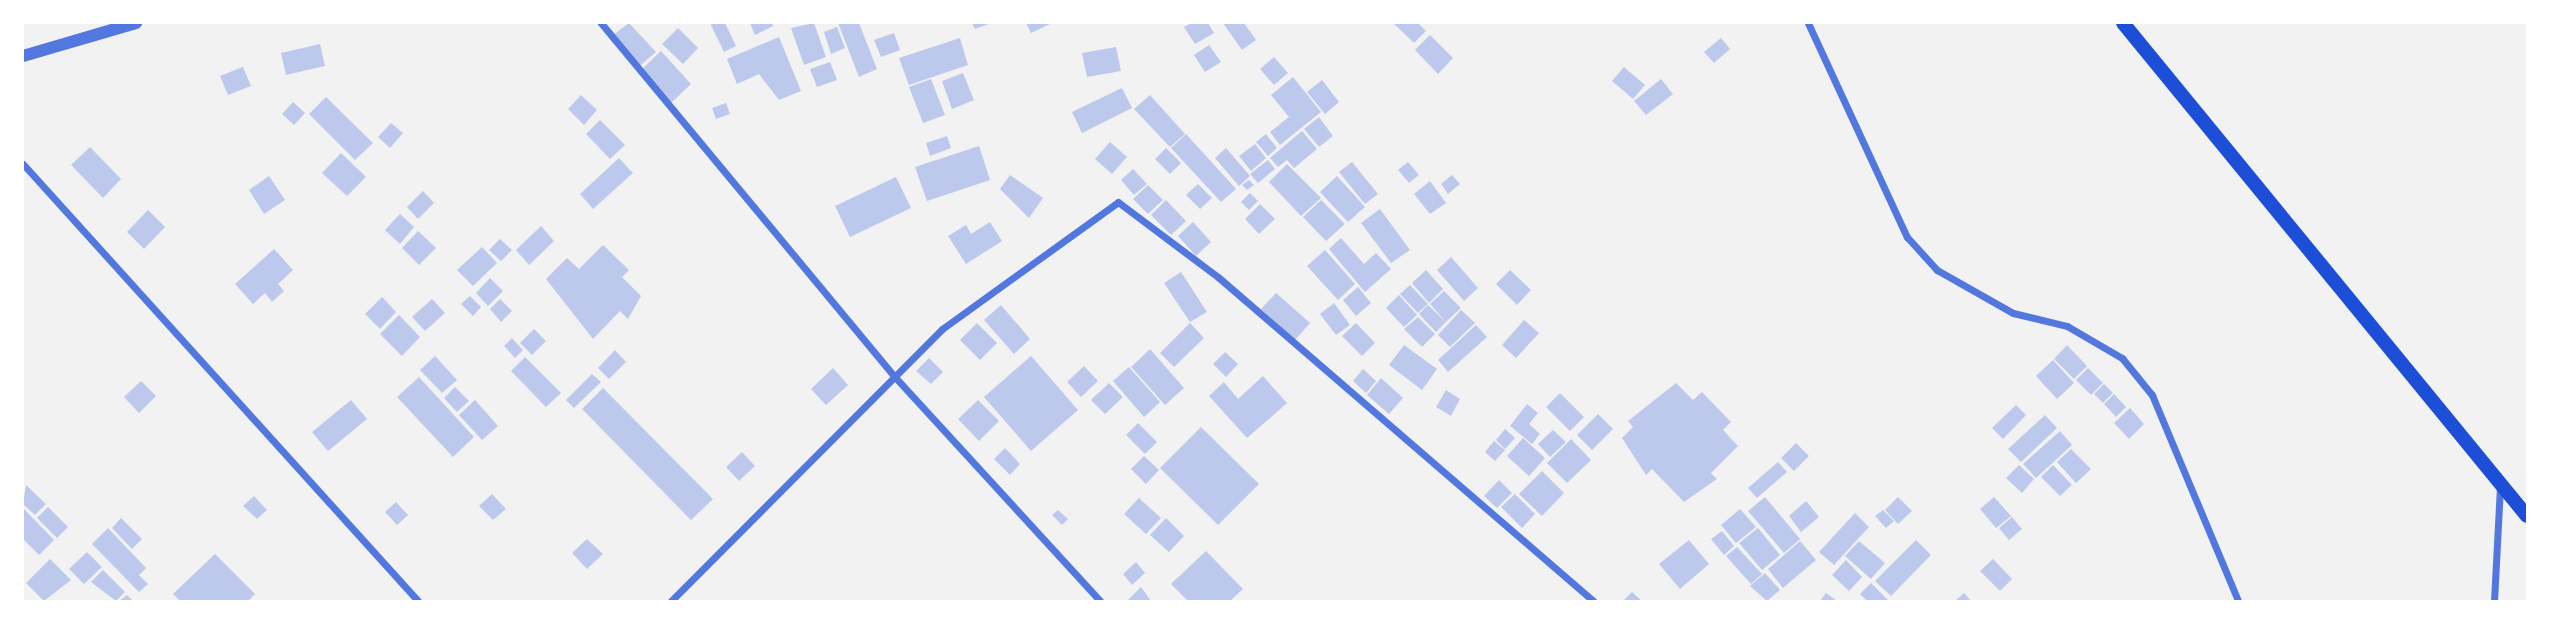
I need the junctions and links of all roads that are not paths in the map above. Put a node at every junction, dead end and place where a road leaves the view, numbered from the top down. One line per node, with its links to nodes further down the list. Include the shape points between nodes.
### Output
1 (136, 23): 5 (street)
2 (601, 23): 7 (street)
3 (1808, 23): 14 (street, via 1907,237 1937,270 2013,313 2067,326 2122,358 2152,396)
4 (2123, 23): 8 (main road)
5 (23, 56)
6 (23, 164): 10 (street)
7 (894, 376): 11 (street); 12 (street); 13 (street, via 942,329 1118,202 1218,277)
8 (2500, 484): 9 (main road); 15 (street)
9 (2527, 516)
10 (418, 601)
11 (671, 601)
12 (1100, 601)
13 (1593, 601)
14 (2238, 601)
15 (2494, 601)

